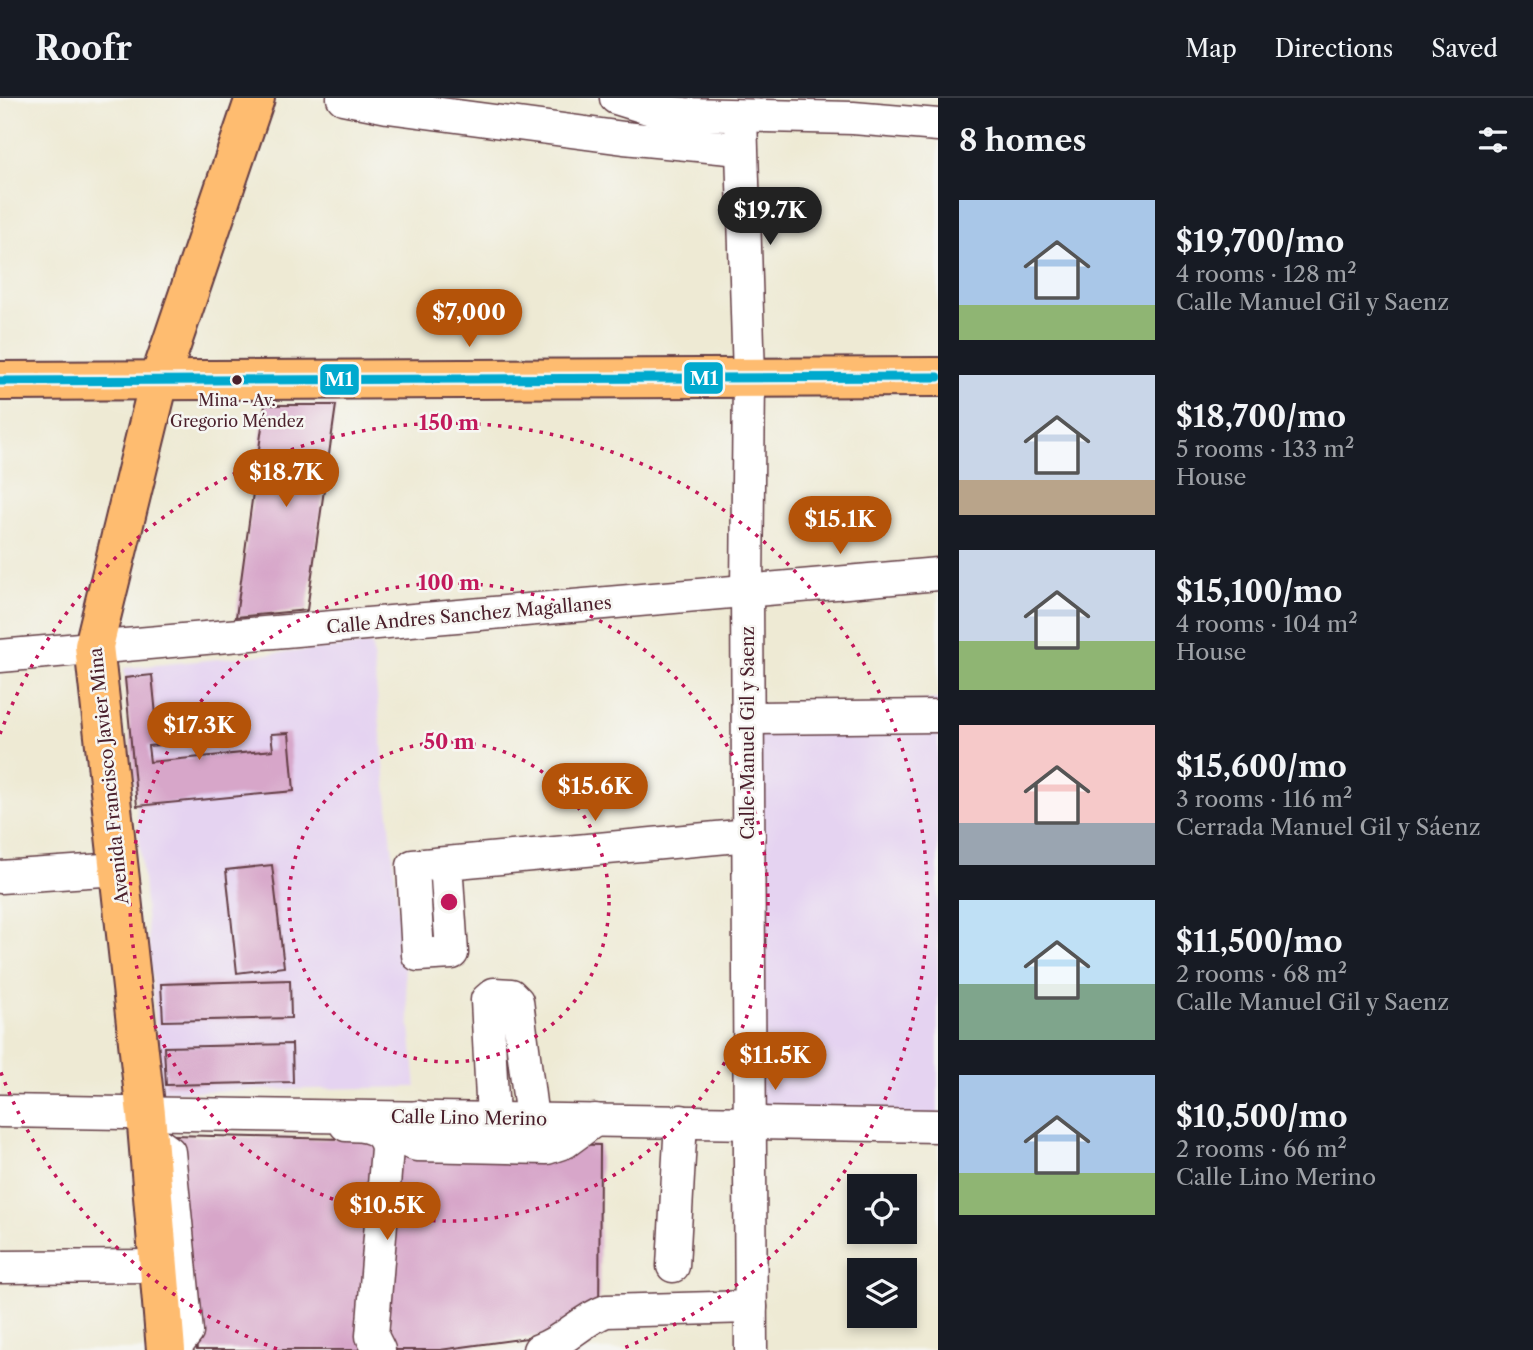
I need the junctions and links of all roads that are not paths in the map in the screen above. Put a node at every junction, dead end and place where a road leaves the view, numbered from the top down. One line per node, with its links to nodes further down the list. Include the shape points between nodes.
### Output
1 (255, 98): 11 (main road, Avenida Francisco Javier Mina)
2 (343, 98): 6 (street)
3 (626, 102): 4 (street, via 661,112); 6 (street)
4 (741, 117): 5 (street, via 853,118); 7 (street, Calle Manuel Gil y Saenz)
5 (938, 125)
6 (630, 139): 7 (street)
7 (740, 149): 8 (street, Calle Manuel Gil y Saenz)
8 (749, 377): 9 (main road); 11 (main road); 13 (street, Calle Manuel Gil y Saenz)
9 (938, 377)
10 (0, 381): 11 (main road)
11 (159, 381): 14 (main road, Avenida Francisco Javier Mina)
12 (938, 574): 13 (street, Calle Andres Sanchez Magallanes)
13 (747, 591): 14 (street, Calle Andres Sanchez Magallanes); 17 (street, Calle Manuel Gil y Saenz)
14 (94, 646): 15 (street, Calle Andres Sanchez Magallanes); 20 (main road, Avenida Francisco Javier Mina)
15 (0, 656)
16 (938, 716): 17 (street)
17 (748, 718): 18 (street, Calle Manuel Gil y Saenz)
18 (749, 835): 19 (street); 28 (street, Calle Manuel Gil y Saenz)
19 (446, 863)
20 (118, 869): 21 (street); 29 (main road, Avenida Francisco Javier Mina)
21 (0, 877)
22 (0, 1111): 29 (street, Calle Lino Merino)
23 (418, 1117): 24 (street, Calle Lino Merino); 26 (street, via 408,1120 402,1130 408,1143 547,1148 565,1142); 29 (street, Calle Lino Merino)
24 (493, 1118): 25 (street, Calle Lino Merino); 25 (street, via 487,1000 511,995 517,1001)
25 (532, 1119): 26 (street, Calle Lino Merino)
26 (595, 1120): 27 (street, Calle Lino Merino)
27 (681, 1121): 28 (street, Calle Lino Merino); 32 (street)
28 (749, 1122): 30 (street, Calle Lino Merino); 34 (street, Calle Manuel Gil y Saenz)
29 (147, 1125): 31 (main road, Avenida Francisco Javier Mina); 36 (street, via 169,1153 187,1332); 37 (street, via 357,1125 381,1134 387,1149 372,1336)
30 (938, 1126)
31 (159, 1266): 33 (street); 35 (main road, Avenida Francisco Javier Mina)
32 (673, 1266)
33 (0, 1267)
34 (751, 1307): 38 (street, via 606,1311); 39 (street, Calle Manuel Gil y Saenz)
35 (166, 1350)
36 (173, 1350)
37 (379, 1350)
38 (539, 1350)
39 (751, 1350)

